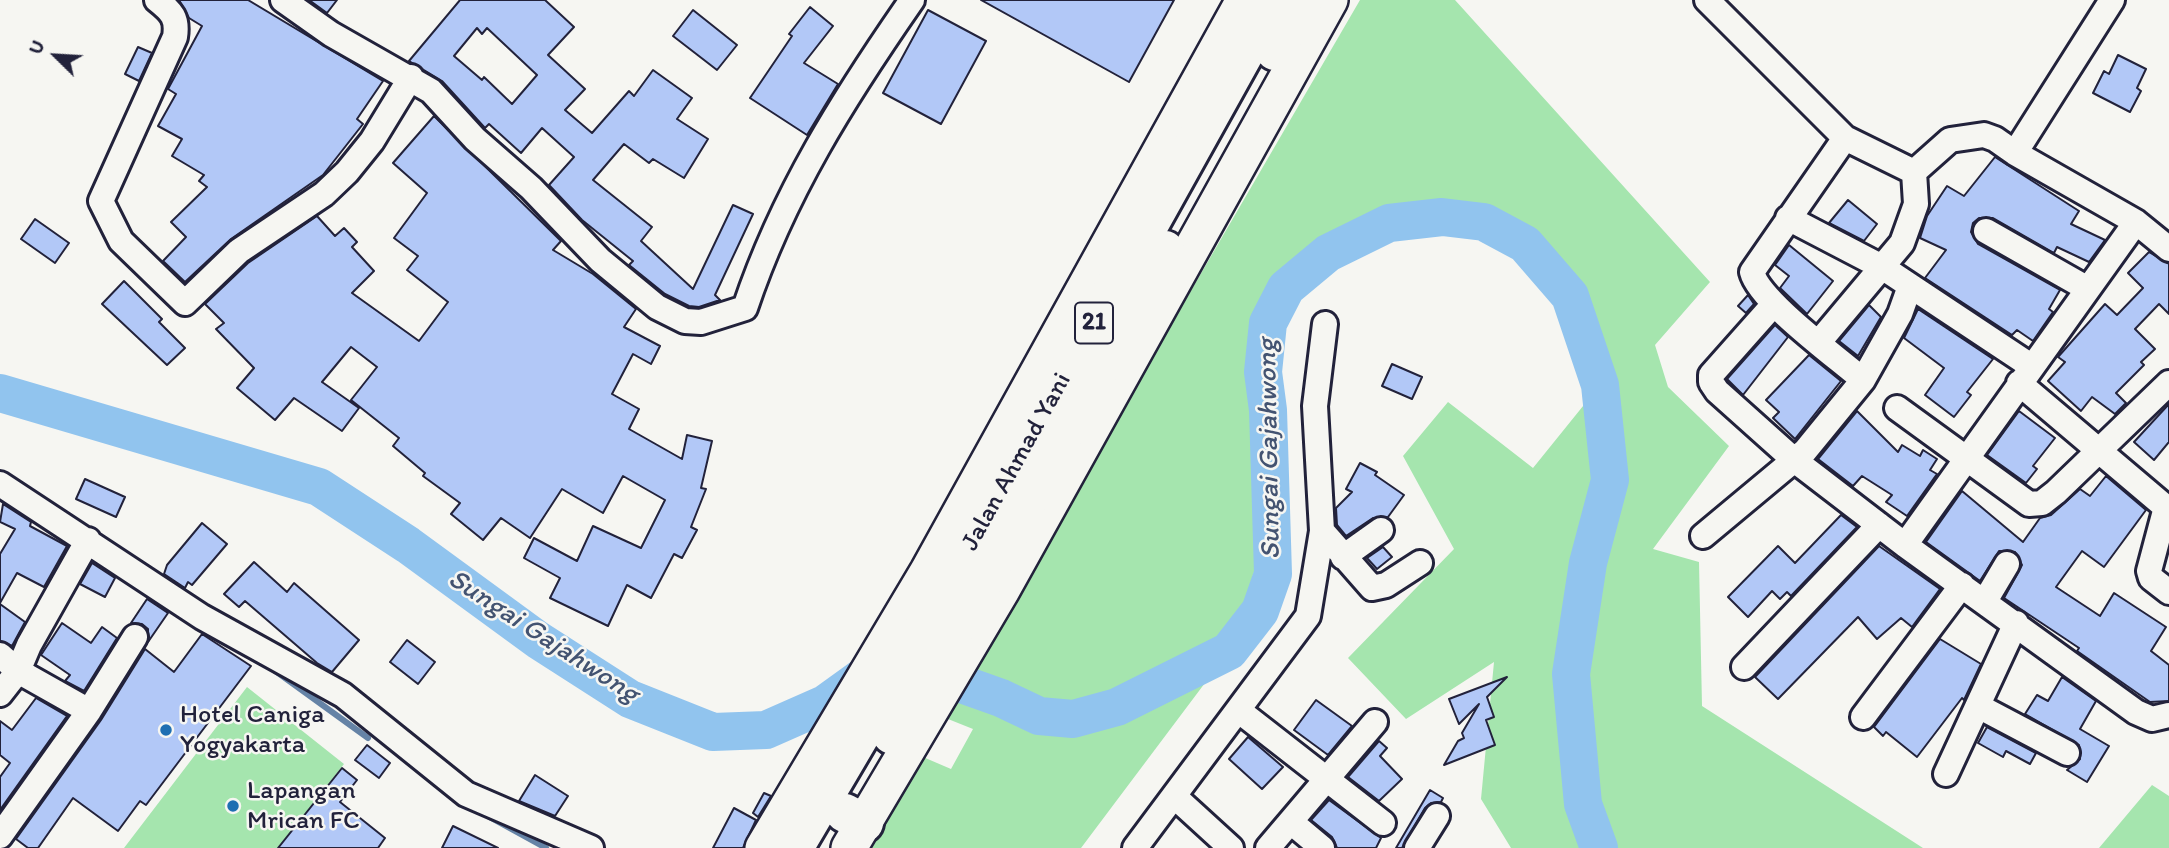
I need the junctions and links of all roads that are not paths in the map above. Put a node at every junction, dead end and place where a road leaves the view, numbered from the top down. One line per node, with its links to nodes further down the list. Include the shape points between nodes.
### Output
1 (157, 0): 10 (street, via 173,13 175,37 101,201 121,241 185,303 239,251 324,194 347,172)
2 (283, 0): 10 (street, via 331,34)
3 (912, 0): 10 (street, via 867,65 779,218 745,308 701,322 685,321 657,307 620,278 431,91)
4 (1274, 0): 9 (highway, Jalan Ahmad Yani / 21)
5 (1303, 0): 9 (highway, Jalan Ahmad Yani / 21)
6 (1330, 0): 9 (street)
7 (1707, 0): 11 (street)
8 (2112, 0): 12 (street)
9 (1259, 36): 44 (highway, Jalan Ahmad Yani / 21); 44 (street)
10 (411, 77)
11 (1845, 138): 13 (street); 14 (street)
12 (2015, 153): 13 (street, via 1996,139 1971,135 1950,140); 15 (street)
13 (1914, 172): 18 (street, via 1916,204 1910,227)
14 (1788, 218): 18 (street); 21 (street, via 1752,272 1757,286)
15 (2136, 222): 17 (street); 20 (street)
16 (1986, 231): 20 (street)
17 (2169, 249)
18 (1882, 267): 19 (street); 23 (street)
19 (1910, 286): 24 (street); 25 (street, via 1900,314)
20 (2088, 289): 24 (street)
21 (1774, 304): 23 (street); 30 (street, via 1711,375 1711,382)
22 (1325, 324): 35 (street, via 1315,405)
23 (1819, 342): 25 (street)
24 (2025, 374): 28 (street); 29 (street)
25 (1863, 380): 30 (street, via 1805,451)
26 (2169, 383): 28 (street)
27 (1897, 408): 29 (street)
28 (2098, 451): 29 (street, via 2056,492 2035,505); 32 (street)
29 (1967, 458): 38 (street)
30 (1793, 459): 33 (street); 36 (street)
31 (0, 485): 37 (street)
32 (2167, 508): 43 (street, via 2149,571)
33 (1879, 525): 38 (street); 49 (street)
34 (1381, 530): 39 (street)
35 (1322, 531): 39 (street); 52 (street, via 1308,616)
36 (1703, 536)
37 (88, 540): 48 (street, via 29,645); 67 (street, via 202,617 343,695 466,794)
38 (1905, 545): 42 (street)
39 (1343, 557): 40 (street, via 1372,588 1386,585)
40 (1420, 563)
41 (2007, 564): 45 (street)
42 (1962, 585): 45 (street); 55 (street)
43 (2169, 592)
44 (957, 597): 58 (highway, Jalan Ahmad Yani / 21); 58 (street)
45 (1985, 601): 46 (street)
46 (2016, 623): 51 (street); 54 (street, via 2136,712 2152,719)
47 (135, 637): 53 (street)
48 (9, 663): 50 (street); 53 (street)
49 (1744, 667)
50 (0, 694)
51 (1978, 706): 57 (street); 59 (street)
52 (1238, 710): 60 (street); 61 (street)
53 (89, 711): 66 (street)
54 (2169, 715)
55 (1863, 717)
56 (1375, 722): 60 (street)
57 (2067, 753)
58 (858, 766): 62 (highway, Jalan Ahmad Yani / 21); 62 (street)
59 (1946, 774)
60 (1328, 780): 64 (street); 65 (street)
61 (1174, 796): 71 (street); 72 (street)
62 (837, 813): 68 (street); 69 (highway, Jalan Ahmad Yani / 21); 70 (highway, Jalan Ahmad Yani / 21)
63 (1437, 816): 75 (street)
64 (1291, 822): 73 (street); 74 (street)
65 (1383, 823)
66 (0, 836)
67 (592, 848)
68 (763, 848)
69 (794, 848)
70 (825, 848)
71 (1135, 848)
72 (1231, 848)
73 (1268, 848)
74 (1322, 848)
75 (1416, 848)

